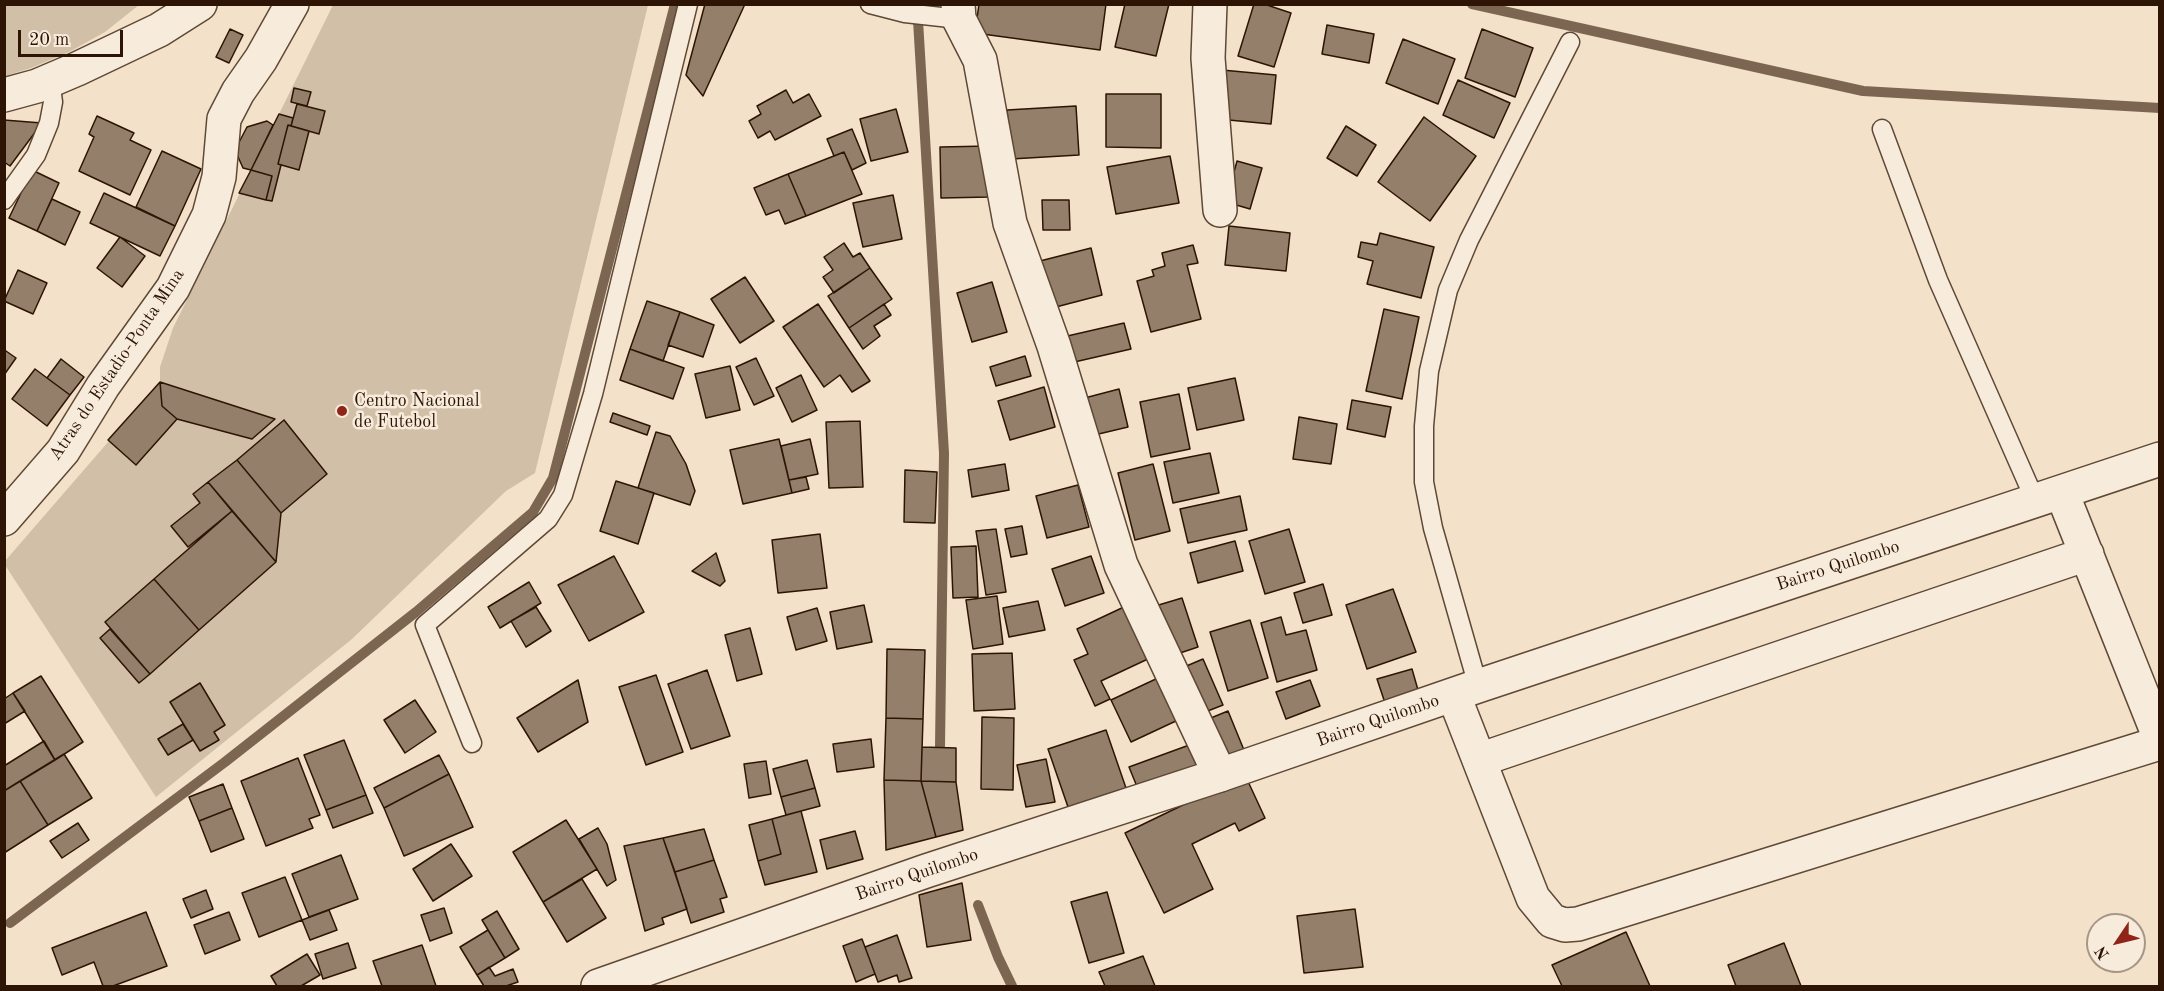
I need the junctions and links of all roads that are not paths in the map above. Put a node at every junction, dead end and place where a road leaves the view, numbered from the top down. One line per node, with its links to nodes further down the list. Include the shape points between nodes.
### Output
1 (200, 4): 8 (street, via 159,30)
2 (292, 4): 15 (street, Atras do Estadio-Ponta Mina, via 224,119 219,177 210,215 173,288 103,386 63,451)
3 (688, 4): 19 (lane, via 593,394 563,495 548,519 425,625)
4 (870, 4): 6 (lane, via 905,13)
5 (1210, 4): 12 (street, via 1208,58)
6 (958, 12): 21 (street, via 980,60 1010,223 1054,346 1121,565)
7 (1570, 42): 17 (lane, via 1469,240 1448,290 1429,371 1424,482)
8 (50, 80): 9 (street); 11 (lane, via 53,102 49,123 36,155)
9 (4, 94)
10 (1882, 129): 14 (lane, via 1938,280)
11 (4, 200)
12 (1220, 210)
13 (2160, 459): 14 (street, Bairro Quilombo)
14 (2048, 497): 16 (street); 17 (street, Bairro Quilombo)
15 (4, 519)
16 (2086, 554): 18 (street); 20 (street)
17 (1466, 691): 20 (street); 21 (street, Bairro Quilombo)
18 (2160, 741): 20 (street, via 1565,925 1552,921 1533,898)
19 (472, 743)
20 (1479, 760)
21 (1220, 775): 22 (street, Bairro Quilombo, via 926,871)
22 (598, 987)

